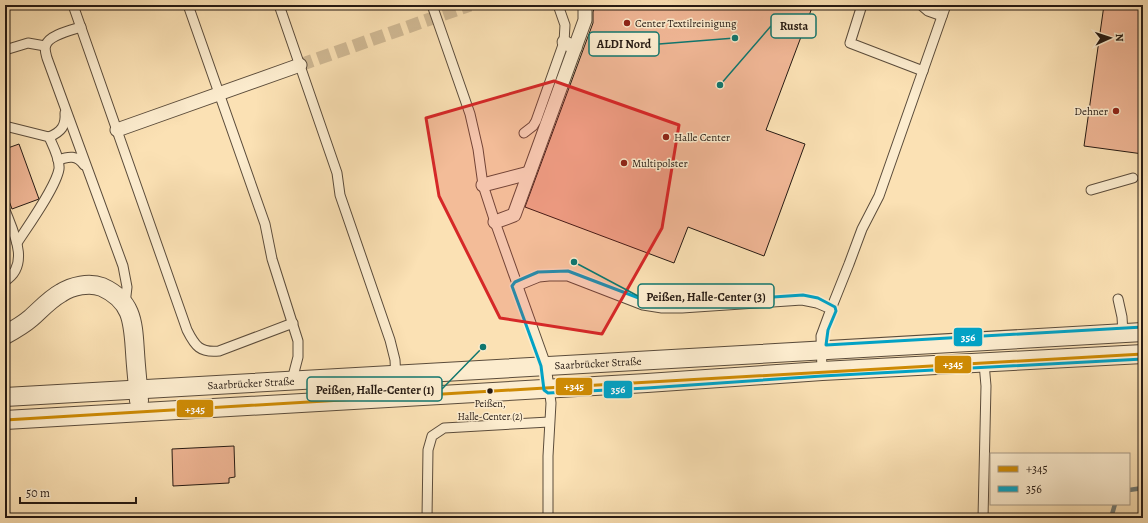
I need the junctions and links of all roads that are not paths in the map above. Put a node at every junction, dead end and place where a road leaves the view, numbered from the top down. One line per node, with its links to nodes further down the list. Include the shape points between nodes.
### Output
1 (73, 5): 11 (lane)
2 (188, 5): 18 (lane)
3 (279, 5): 15 (lane)
4 (432, 5): 28 (lane, via 470,114)
5 (558, 5): 12 (lane)
6 (585, 5): 12 (street, via 585,20)
7 (862, 5): 16 (lane, via 850,43)
8 (921, 5): 10 (lane, via 928,11)
9 (946, 5): 10 (lane)
10 (942, 16): 16 (lane)
11 (80, 27): 13 (lane, via 54,36); 21 (lane)
12 (569, 45): 17 (street)
13 (46, 46): 14 (lane, via 28,43); 19 (lane, via 47,58)
14 (5, 50)
15 (300, 65): 18 (street); 47 (lane, via 337,173 340,195 390,340)
16 (923, 71): 37 (lane, via 878,196)
17 (554, 89): 22 (lane, via 536,121); 26 (street, via 549,126)
18 (219, 94): 21 (street); 38 (lane, via 265,224 272,259)
19 (63, 104): 23 (lane, via 64,126); 25 (lane)
20 (5, 126): 23 (lane)
21 (117, 130): 38 (lane, via 187,330 195,344 206,351 219,351)
22 (524, 133)
23 (50, 137): 24 (lane)
24 (58, 160): 25 (lane, via 77,158); 32 (lane, via 59,169 51,189)
25 (87, 170): 36 (lane, via 123,266 127,287)
26 (530, 173): 28 (street); 31 (street, via 514,215)
27 (1133, 178): 29 (lane)
28 (483, 185): 31 (lane)
29 (1091, 190)
30 (5, 210): 32 (lane)
31 (495, 222): 34 (lane)
32 (17, 245): 33 (lane, via 16,270)
33 (5, 280)
34 (517, 286): 37 (lane, via 539,277 568,276 644,304 662,308 802,300); 45 (lane)
35 (1118, 299): 40 (lane)
36 (125, 305): 41 (street, via 109,290 96,285 73,287 61,293 16,329); 50 (street, via 134,328)
37 (831, 308): 42 (lane, via 822,330)
38 (294, 327): 48 (lane, via 299,348)
39 (1143, 332): 40 (street, Saarbrücker Straße)
40 (1123, 333): 42 (street, Saarbrücker Straße)
41 (5, 334)
42 (821, 350): 45 (street, Saarbrücker Straße); 46 (lane)
43 (1143, 354): 44 (street, Saarbrücker Straße)
44 (984, 363): 46 (street, Saarbrücker Straße); 58 (lane, via 986,386)
45 (546, 365): 47 (street, Saarbrücker Straße); 49 (lane)
46 (822, 372): 49 (street, Saarbrücker Straße)
47 (396, 374): 48 (street, Saarbrücker Straße); 52 (lane)
48 (292, 380): 50 (street, Saarbrücker Straße)
49 (550, 388): 52 (street, Saarbrücker Straße); 55 (lane)
50 (138, 389): 51 (street, Saarbrücker Straße); 53 (street)
51 (5, 396)
52 (397, 398): 53 (street, Saarbrücker Straße)
53 (140, 412): 54 (street, Saarbrücker Straße)
54 (5, 420)
55 (550, 422): 56 (lane, via 444,428 432,436 428,450); 57 (lane)
56 (427, 518)
57 (548, 518)
58 (983, 518)

